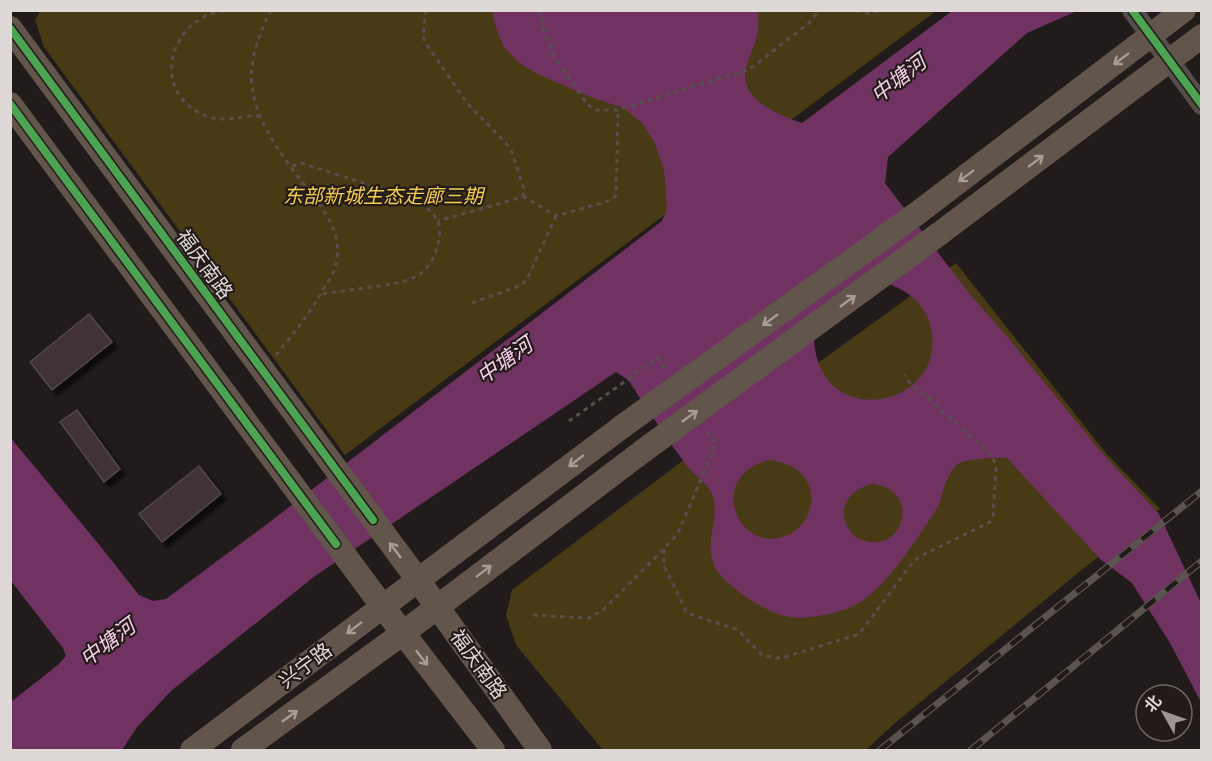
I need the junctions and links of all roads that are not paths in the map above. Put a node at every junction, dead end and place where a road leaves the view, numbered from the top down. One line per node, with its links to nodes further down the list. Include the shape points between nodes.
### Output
1 (1132, 10): 4 (street)
2 (1184, 10): 4 (main road, 兴宁路)
3 (10, 28): 9 (main road, 福庆南路, one-way to 3)
4 (1151, 36): 6 (street); 9 (main road, 兴宁路, one-way to 9, bridge, via 919,212)
5 (1202, 36): 6 (main road)
6 (1170, 60): 8 (street); 11 (main road, one-way to 6, bridge)
7 (10, 104): 10 (main road, 福庆南路)
8 (1202, 105)
9 (418, 580): 10 (main road, 兴宁路); 11 (main road, 福庆南路)
10 (383, 607): 12 (main road, 福庆南路); 13 (main road, 兴宁路, one-way to 13)
11 (437, 607): 12 (main road); 16 (main road, 福庆南路)
12 (403, 633): 14 (main road, one-way to 12); 15 (main road, 福庆南路, one-way to 15)
13 (192, 750)
14 (243, 750)
15 (493, 750)
16 (540, 750)

